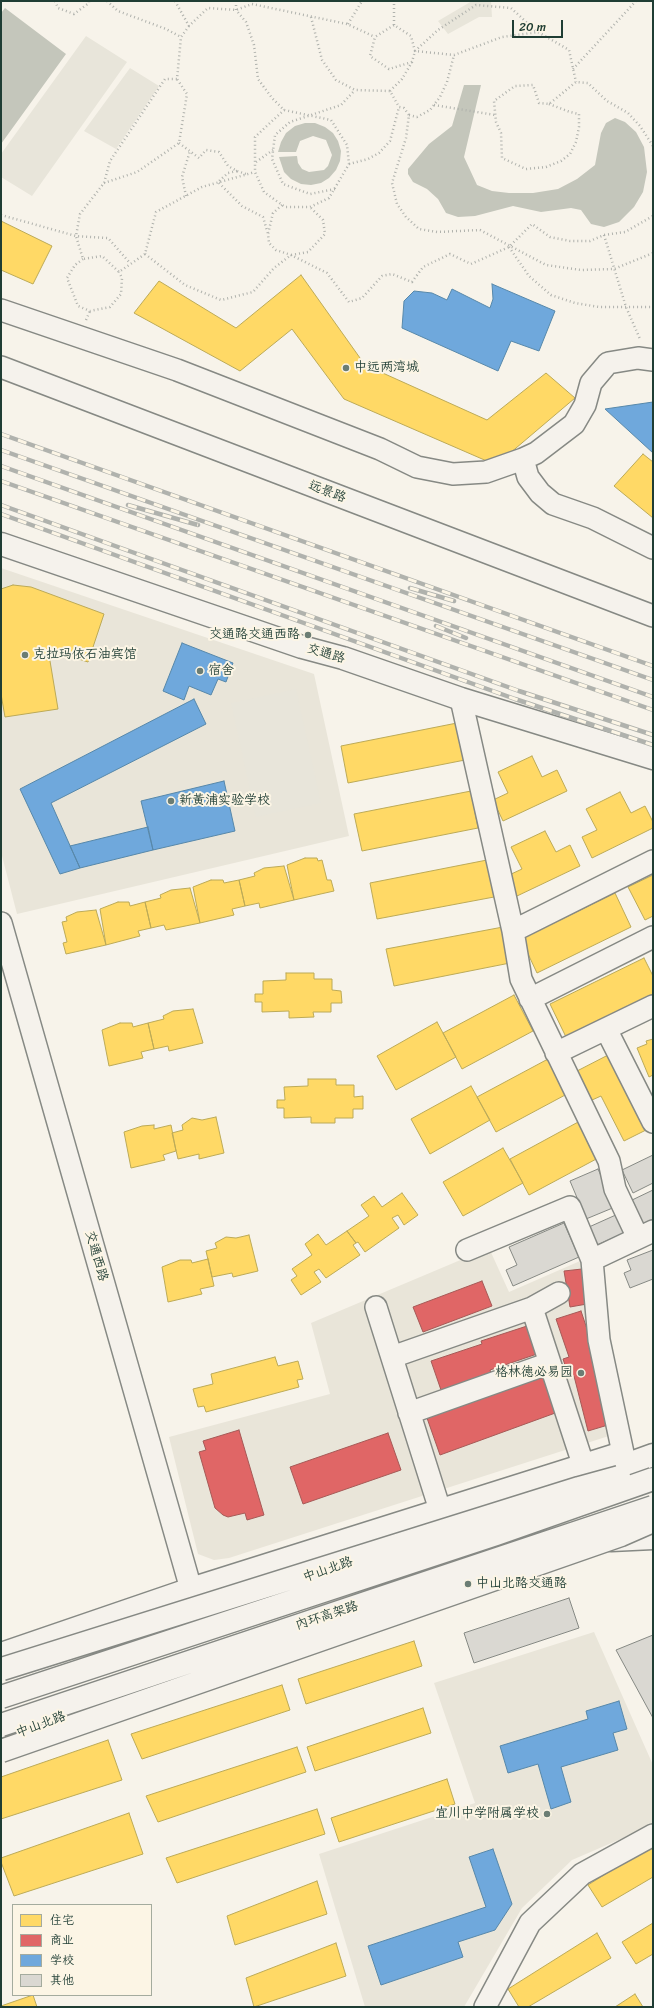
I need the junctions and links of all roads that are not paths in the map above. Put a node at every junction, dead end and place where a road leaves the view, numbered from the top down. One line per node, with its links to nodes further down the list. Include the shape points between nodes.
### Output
1 (1, 310): 4 (street, via 176,370 380,449 417,467 453,474 486,472)
2 (647, 359): 4 (street, via 608,363 591,383 585,405 574,424 536,453)
3 (1, 367): 7 (street, 远景路)
4 (523, 459): 6 (street, via 528,477 540,493 553,504 593,518)
5 (1, 544): 8 (main road, 交通路)
6 (653, 548)
7 (653, 616)
8 (462, 699): 9 (main road, 交通路); 12 (street)
9 (653, 758)
10 (653, 861): 12 (street)
11 (1, 924): 42 (street, 交通西路)
12 (513, 931): 14 (street, via 521,979)
13 (653, 937): 14 (street)
14 (530, 999): 17 (street)
15 (653, 1006): 16 (street)
16 (606, 1029): 17 (street); 18 (street)
17 (556, 1053): 19 (street, via 609,1161 616,1189)
18 (653, 1122)
19 (646, 1235): 21 (street)
20 (468, 1250): 21 (street, via 570,1207)
21 (592, 1260): 30 (street, via 599,1340)
22 (559, 1293): 24 (street)
23 (376, 1307): 25 (street)
24 (532, 1308): 25 (street); 26 (street)
25 (392, 1357): 27 (street)
26 (550, 1363): 27 (street); 31 (street)
27 (409, 1413): 36 (street)
28 (653, 1449): 30 (main road)
29 (653, 1456): 30 (main road, 中山北路)
30 (625, 1459): 31 (main road); 34 (main road, 中山北路); 37 (street)
31 (583, 1464): 34 (main road)
32 (653, 1468): 43 (main road, bridge, via 571,1490)
33 (653, 1479): 44 (main road, 内环高架路, bridge, via 496,1534)
34 (506, 1498): 36 (main road); 41 (main road, 中山北路)
35 (653, 1507): 45 (main road, 内环高架路, bridge)
36 (440, 1510): 40 (main road)
37 (653, 1510)
38 (653, 1521): 47 (main road, bridge, via 621,1535)
39 (653, 1538): 46 (main road, 中山北路, via 568,1542 288,1637)
40 (240, 1574): 41 (main road); 42 (main road)
41 (280, 1587): 43 (main road, 中山北路)
42 (191, 1589): 43 (main road)
43 (1, 1667)
44 (1, 1697)
45 (1, 1725)
46 (1, 1740)
47 (1, 1751)
48 (653, 1835): 49 (street, via 582,1874 530,1923)
49 (485, 2007)

